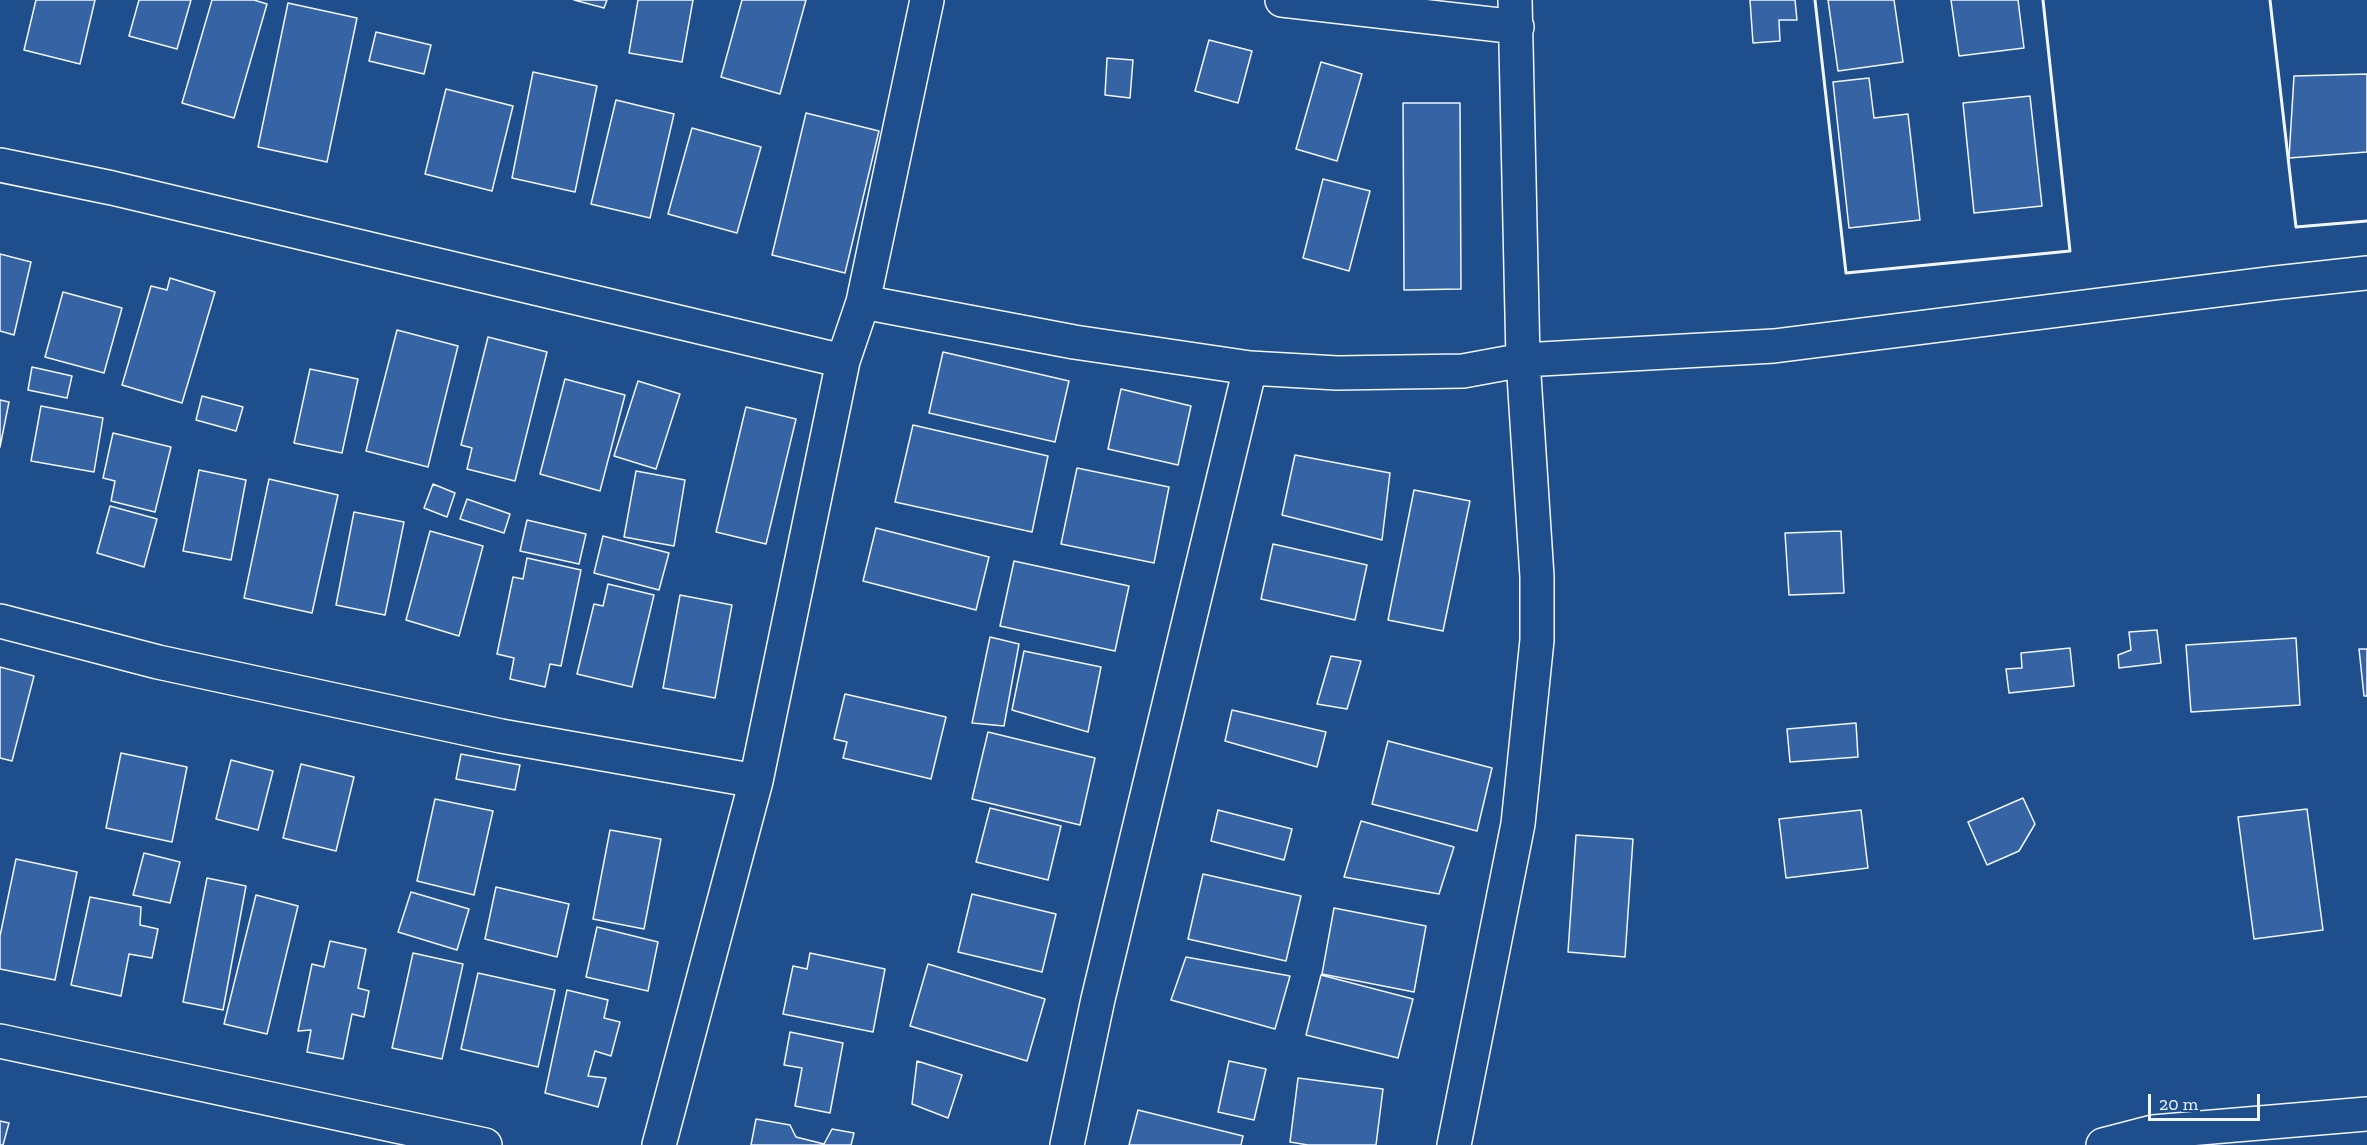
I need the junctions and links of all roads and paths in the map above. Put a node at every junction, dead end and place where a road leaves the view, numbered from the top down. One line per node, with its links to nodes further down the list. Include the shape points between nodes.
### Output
1 (927, 0): 6 (street)
2 (1282, 0): 3 (street)
3 (1516, 14): 7 (street)
4 (0, 165): 8 (street)
5 (2367, 273): 7 (street, via 1774,346)
6 (863, 302): 8 (street); 9 (street, via 1074,342)
7 (1523, 360): 9 (street, via 1463,371 1337,373); 17 (street, via 1537,577 1537,640 1518,824)
8 (843, 361): 11 (street)
9 (1250, 368): 16 (street, via 1098,999)
10 (0, 621): 11 (street, via 158,662 501,736)
11 (756, 781): 15 (street)
12 (0, 1041): 14 (street)
13 (2367, 1113): 18 (street, via 2152,1132)
14 (485, 1145)
15 (659, 1145)
16 (1067, 1145)
17 (1454, 1145)
18 (2103, 1145)

